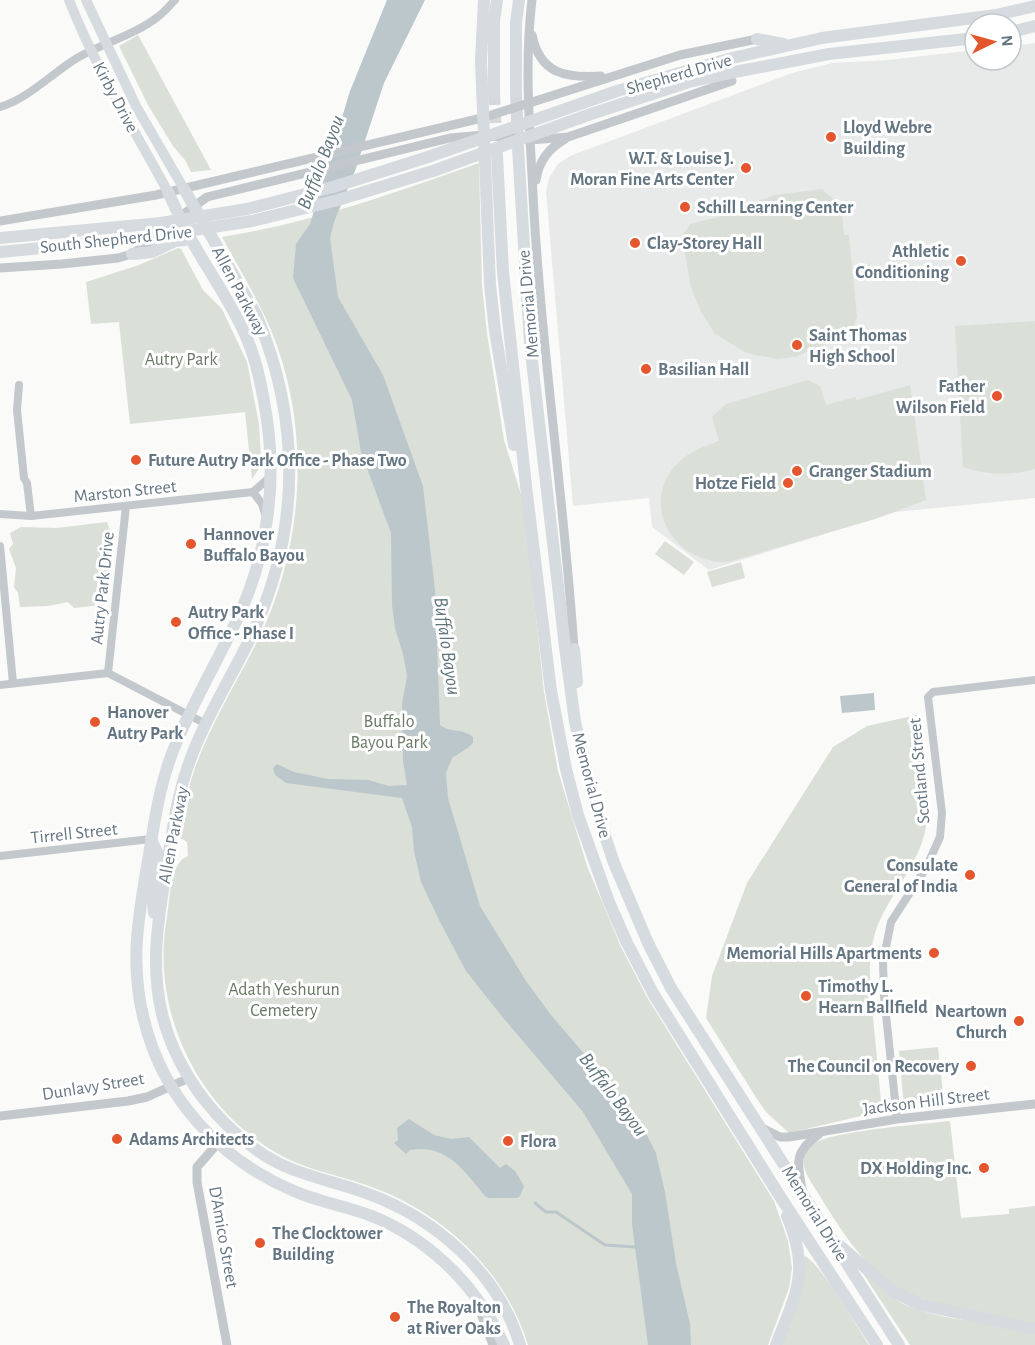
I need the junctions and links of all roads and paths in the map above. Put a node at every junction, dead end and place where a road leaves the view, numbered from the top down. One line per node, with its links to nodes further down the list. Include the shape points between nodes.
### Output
1 (69, 0): 16 (main road, Kirby Drive)
2 (86, 0): 13 (main road, Kirby Drive)
3 (176, 0): 13 (street, via 140,28)
4 (484, 0): 25 (main road)
5 (497, 0): 21 (main road)
6 (519, 0): 20 (main road)
7 (532, 0): 9 (street)
8 (1035, 6): 10 (main road, Shepherd Drive)
9 (529, 24): 18 (street, via 540,57 561,74 576,78); 22 (street)
10 (876, 31): 14 (main road, Shepherd Drive); 15 (main road)
11 (757, 39): 14 (main road); 18 (street, via 680,55)
12 (963, 39): 15 (main road, Shepherd Drive)
13 (105, 44): 16 (street); 32 (main road, Kirby Drive)
14 (790, 45): 31 (main road, Shepherd Drive, via 676,73)
15 (865, 50): 17 (main road, Shepherd Drive)
16 (90, 51): 23 (street, via 59,69 20,100); 33 (main road, Kirby Drive)
17 (791, 61): 19 (main road); 35 (main road, Shepherd Drive, via 689,82)
18 (616, 75): 22 (street)
19 (732, 81): 27 (street)
20 (516, 92)
21 (494, 93)
22 (529, 104): 24 (street); 28 (street)
23 (0, 107)
24 (502, 112): 25 (street); 28 (street, via 518,120)
25 (482, 118): 26 (main road); 32 (street)
26 (483, 135): 28 (street); 36 (street, via 435,141 207,196); 46 (main road, via 495,332 517,462)
27 (568, 137): 28 (street); 34 (street, via 543,158 537,169)
28 (530, 140): 34 (street)
29 (518, 148): 60 (main road, Memorial Drive, via 531,344)
30 (497, 155): 46 (main road, Memorial Drive, via 504,283)
31 (333, 187): 39 (main road, South Shepherd Drive, via 247,209 129,226)
32 (184, 189): 33 (street); 36 (main road, Allen Parkway)
33 (168, 192): 37 (main road, Allen Parkway); 38 (street)
34 (533, 197): 53 (street)
35 (338, 200): 41 (main road, South Shepherd Drive, via 252,221 135,239)
36 (193, 206): 37 (street); 59 (main road, Allen Parkway, via 264,333 280,387 290,452 287,516 273,578 253,631)
37 (180, 216): 40 (main road, Allen Parkway); 42 (street)
38 (0, 222)
39 (0, 238)
40 (194, 246): 42 (main road, via 182,239 152,252); 45 (main road, Allen Parkway, via 236,315 253,354 267,422)
41 (0, 252)
42 (132, 254): 43 (street)
43 (0, 268)
44 (19, 385): 50 (street, via 17,410)
45 (270, 477): 47 (street); 51 (main road, Allen Parkway)
46 (526, 486): 74 (main road, Memorial Drive, via 558,730 594,864 654,995)
47 (253, 492): 48 (street, Marston Street); 51 (street, via 262,504)
48 (126, 506): 50 (street, Marston Street); 54 (street, Autry Park Drive)
49 (0, 514): 50 (street, Marston Street)
50 (31, 516)
51 (267, 522): 58 (main road, Allen Parkway, via 245,601)
52 (0, 546): 56 (street)
53 (574, 649): 60 (main road)
54 (108, 673): 56 (street); 58 (street)
55 (1035, 680): 68 (street, Scotland Street, via 933,692 928,697 942,813 939,837 926,868 891,922 883,962)
56 (13, 683): 57 (street)
57 (0, 685)
58 (189, 715): 59 (street); 61 (main road, Allen Parkway, via 166,770)
59 (206, 724): 63 (main road, Allen Parkway, via 180,793)
60 (579, 743): 69 (main road, Memorial Drive, via 610,852 648,943 671,988)
61 (151, 839): 62 (street, Tirrell Street); 63 (main road, via 158,854 152,890); 65 (main road, Allen Parkway, via 136,927 136,988 152,1048)
62 (0, 856)
63 (156, 930): 64 (main road, Allen Parkway, via 156,978 163,1017)
64 (189, 1078): 65 (street, Dunlavy Street); 72 (main road, Allen Parkway, via 214,1112 251,1145 293,1170)
65 (171, 1087): 67 (street, Dunlavy Street, via 128,1101); 71 (main road, Allen Parkway)
66 (1035, 1104): 68 (street, Jackson Hill Street)
67 (0, 1116)
68 (897, 1119): 70 (street, Jackson Hill Street)
69 (760, 1127): 70 (street, Jackson Hill Street, via 780,1137); 73 (main road, Memorial Drive)
70 (821, 1132): 73 (street, via 799,1153 797,1164)
71 (218, 1143): 75 (main road, Allen Parkway, via 267,1178); 79 (street, D'Amico Street, via 197,1167 197,1182)
72 (339, 1185): 75 (main road); 82 (main road, Allen Parkway, via 390,1202 417,1216 457,1247 492,1289)
73 (803, 1192): 76 (main road, Memorial Drive)
74 (781, 1198): 83 (main road, via 800,1268); 84 (main road, Memorial Drive)
75 (332, 1204): 77 (main road, Allen Parkway, via 381,1220 424,1245)
76 (830, 1237): 78 (main road, via 908,1299 936,1309); 85 (main road, Memorial Drive)
77 (475, 1297): 80 (street); 81 (main road, Allen Parkway)
78 (1035, 1329)
79 (227, 1345)
80 (493, 1345)
81 (504, 1345)
82 (520, 1345)
83 (776, 1345)
84 (877, 1345)
85 (899, 1345)

